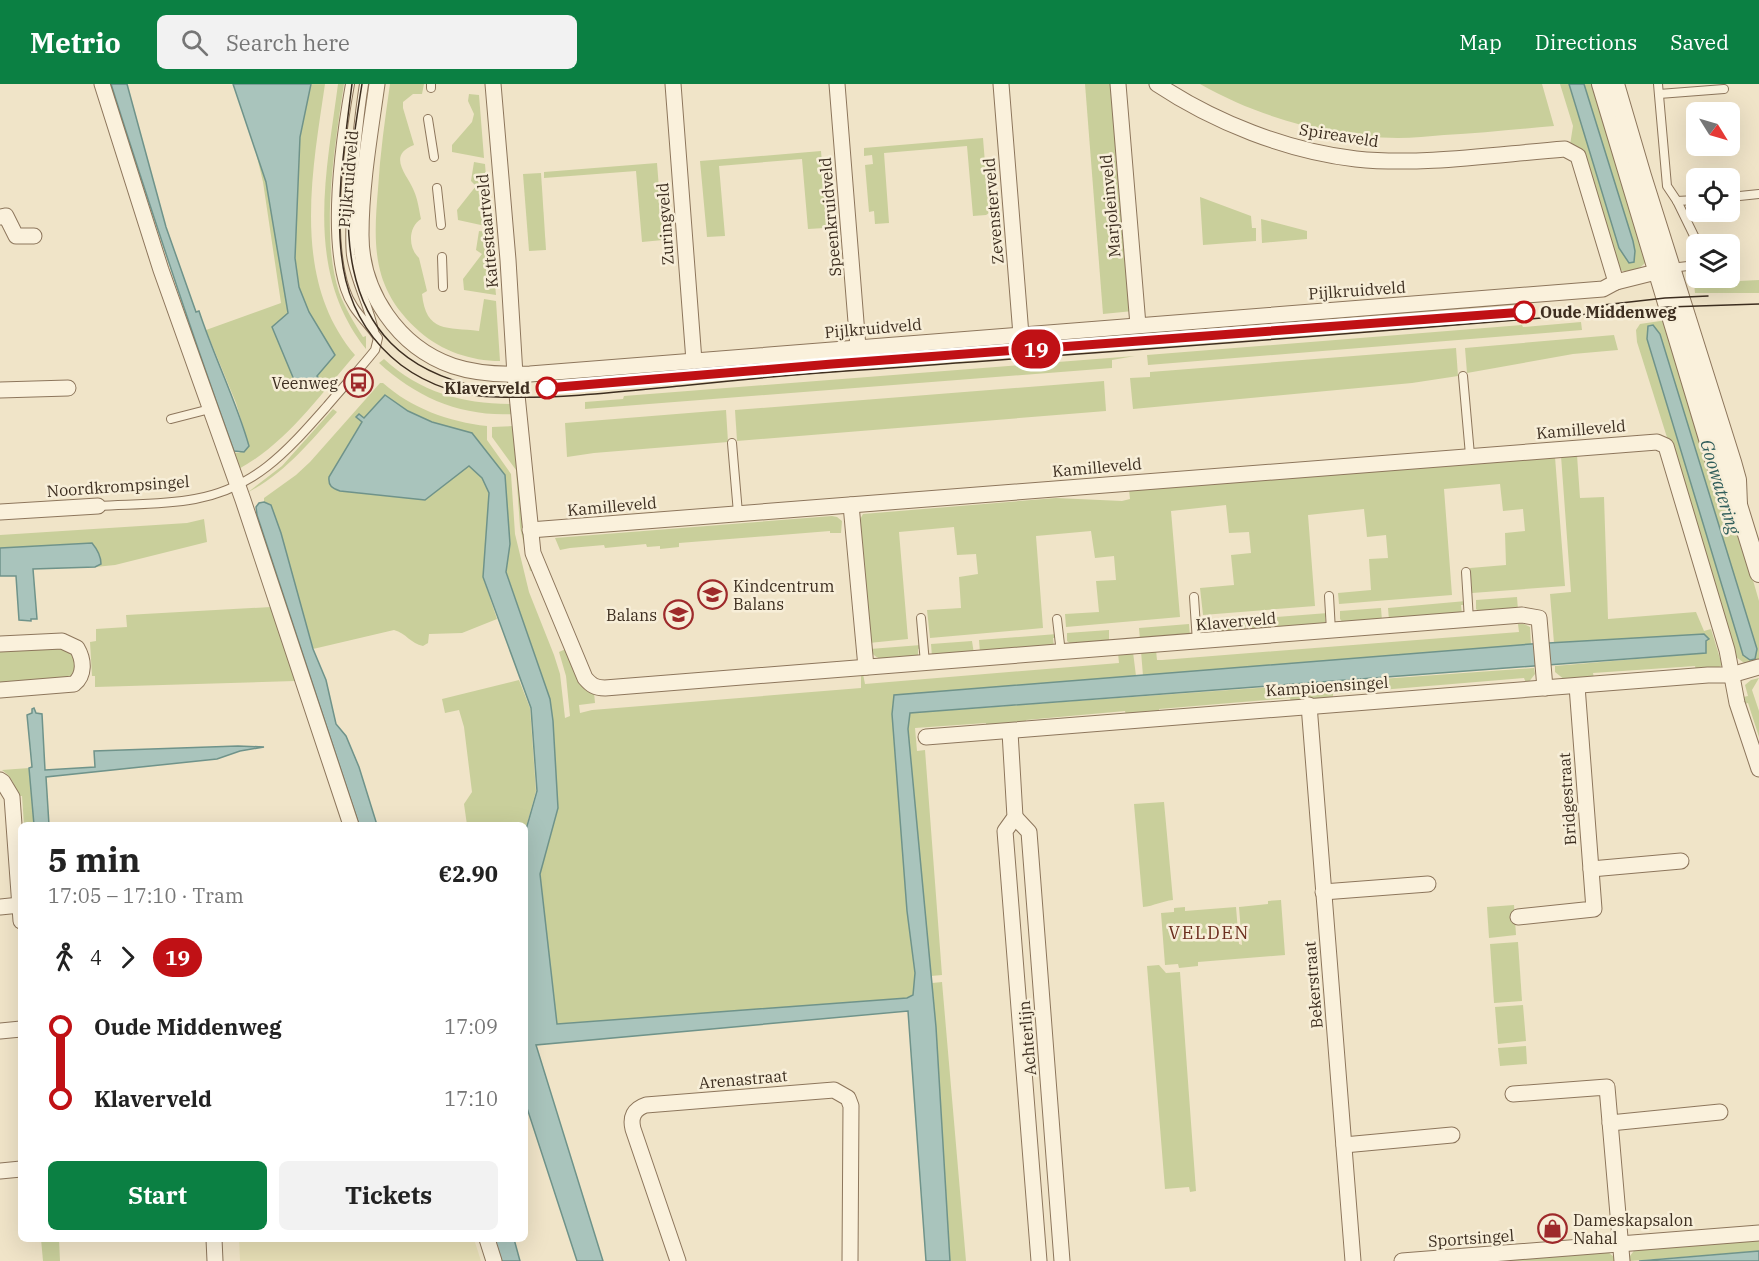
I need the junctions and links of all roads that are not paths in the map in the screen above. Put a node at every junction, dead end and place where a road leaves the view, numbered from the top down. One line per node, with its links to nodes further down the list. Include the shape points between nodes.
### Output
1 (102, 84): 41 (street)
2 (350, 84): 33 (lane, Pijlkruidveld, via 337,199 339,263 355,312)
3 (364, 84): 33 (lane, Pijlkruidveld, via 355,155 351,255)
4 (377, 84): 37 (street, Pijlkruidveld, via 361,237 366,272 379,304 396,328 422,350 452,366)
5 (493, 84): 37 (street, Kattestaartveld)
6 (673, 84): 36 (street, Zuringveld)
7 (837, 84): 35 (street, Speenkruidveld)
8 (1001, 84): 34 (street, Zevensterveld)
9 (1118, 84): 32 (street, Marjoleinveld)
10 (1157, 84): 30 (street, Spireaveld, via 1225,122 1288,145 1355,159 1426,160 1565,149 1578,156)
11 (1601, 84): 29 (street)
12 (1615, 84): 29 (street)
13 (1658, 84): 15 (lane)
14 (1724, 89): 15 (lane)
15 (1659, 94): 21 (lane, via 1667,186)
16 (428, 119): 17 (lane)
17 (434, 157)
18 (437, 188): 24 (lane)
19 (1759, 194): 20 (lane)
20 (1740, 196)
21 (1677, 201): 22 (lane); 25 (lane)
22 (1686, 201)
23 (0, 217): 26 (street, via 6,216 16,236)
24 (441, 225)
25 (1693, 234)
26 (34, 236)
27 (442, 257): 31 (lane)
28 (1686, 267): 29 (lane)
29 (1664, 270): 30 (street, Pijlkruidveld); 52 (street, via 1715,462 1723,484 1738,505)
30 (1616, 282): 32 (street, Pijlkruidveld, via 1603,289)
31 (443, 287)
32 (1138, 325): 34 (street, Pijlkruidveld)
33 (374, 331): 45 (lane, Noordkrompsingel, via 378,338 375,350 294,443 274,463)
34 (1021, 335): 35 (street, Pijlkruidveld)
35 (858, 347): 36 (street, Pijlkruidveld)
36 (694, 361): 37 (street, Pijlkruidveld)
37 (515, 375): 50 (street, Klaverveld)
38 (1463, 376): 44 (lane)
39 (68, 388): 40 (street)
40 (0, 390)
41 (210, 409): 42 (lane); 45 (street)
42 (171, 419)
43 (732, 443): 49 (lane)
44 (1470, 455): 47 (street, Kamilleveld); 65 (street, Kamilleveld, via 1651,441 1666,446)
45 (238, 486): 46 (lane, Noordkrompsingel, via 194,499); 75 (street)
46 (98, 506): 48 (street, Noordkrompsingel)
47 (851, 506): 49 (street, Kamilleveld); 63 (street)
48 (0, 512)
49 (738, 513): 50 (street, Kamilleveld)
50 (530, 530): 63 (street, Klaverveld, via 533,553 585,678 596,688)
51 (1466, 572): 57 (lane)
52 (1759, 573)
53 (1329, 596): 58 (lane)
54 (1194, 597): 59 (lane)
55 (921, 618): 62 (lane)
56 (1057, 619): 61 (lane)
57 (1469, 620): 58 (street, Klaverveld); 66 (street, Klaverveld, via 1522,615 1539,618)
58 (1331, 631): 59 (street, Klaverveld)
59 (1197, 642): 61 (street, Klaverveld)
60 (0, 644): 68 (street, via 62,641 77,648 83,664 79,680 65,687)
61 (1061, 653): 62 (street, Klaverveld)
62 (925, 663): 63 (street, Klaverveld)
63 (866, 667)
64 (1759, 668): 65 (street, Kampioensingel)
65 (1731, 675): 67 (street, Kampioensingel); 72 (street)
66 (1544, 681): 67 (street, Kampioensingel); 69 (street, Kampioensingel)
67 (1577, 686): 77 (street, Bridgestraat)
68 (0, 690)
69 (1309, 705): 70 (street, Kampioensingel); 80 (street, Bekerstraat)
70 (1010, 732): 71 (street, Kampioensingel); 74 (street, Achterlijn)
71 (926, 737)
72 (1759, 769)
73 (0, 780): 78 (street, via 12,797)
74 (1015, 817): 101 (street, Achterlijn, via 1005,831); 102 (street, Achterlijn, via 1029,832)
75 (350, 822)
76 (1681, 861): 77 (street)
77 (1591, 869): 83 (street, Bridgestraat, via 1594,909)
78 (18, 876)
79 (1428, 884): 80 (street)
80 (1323, 892): 90 (street, Bekerstraat)
81 (18, 902): 82 (street)
82 (0, 907)
83 (1518, 917)
84 (18, 1029): 85 (street)
85 (0, 1030)
86 (1513, 1094): 88 (street, via 1607,1087)
87 (1720, 1112): 88 (street)
88 (1610, 1123): 96 (street)
89 (1452, 1135): 90 (street)
90 (1344, 1145): 103 (street, Bekerstraat)
91 (18, 1169): 92 (street)
92 (0, 1171)
93 (1759, 1233): 96 (street, Sportsingel)
94 (213, 1242): 97 (street)
95 (488, 1242): 98 (street)
96 (1621, 1252): 104 (street, Sportsingel)
97 (215, 1261)
98 (494, 1261)
99 (678, 1261): 100 (street, Arenastraat, via 633,1129 634,1113 646,1105 834,1090 848,1098 851,1106)
100 (850, 1261)
101 (1038, 1261)
102 (1062, 1261)
103 (1353, 1261)
104 (1402, 1261)

